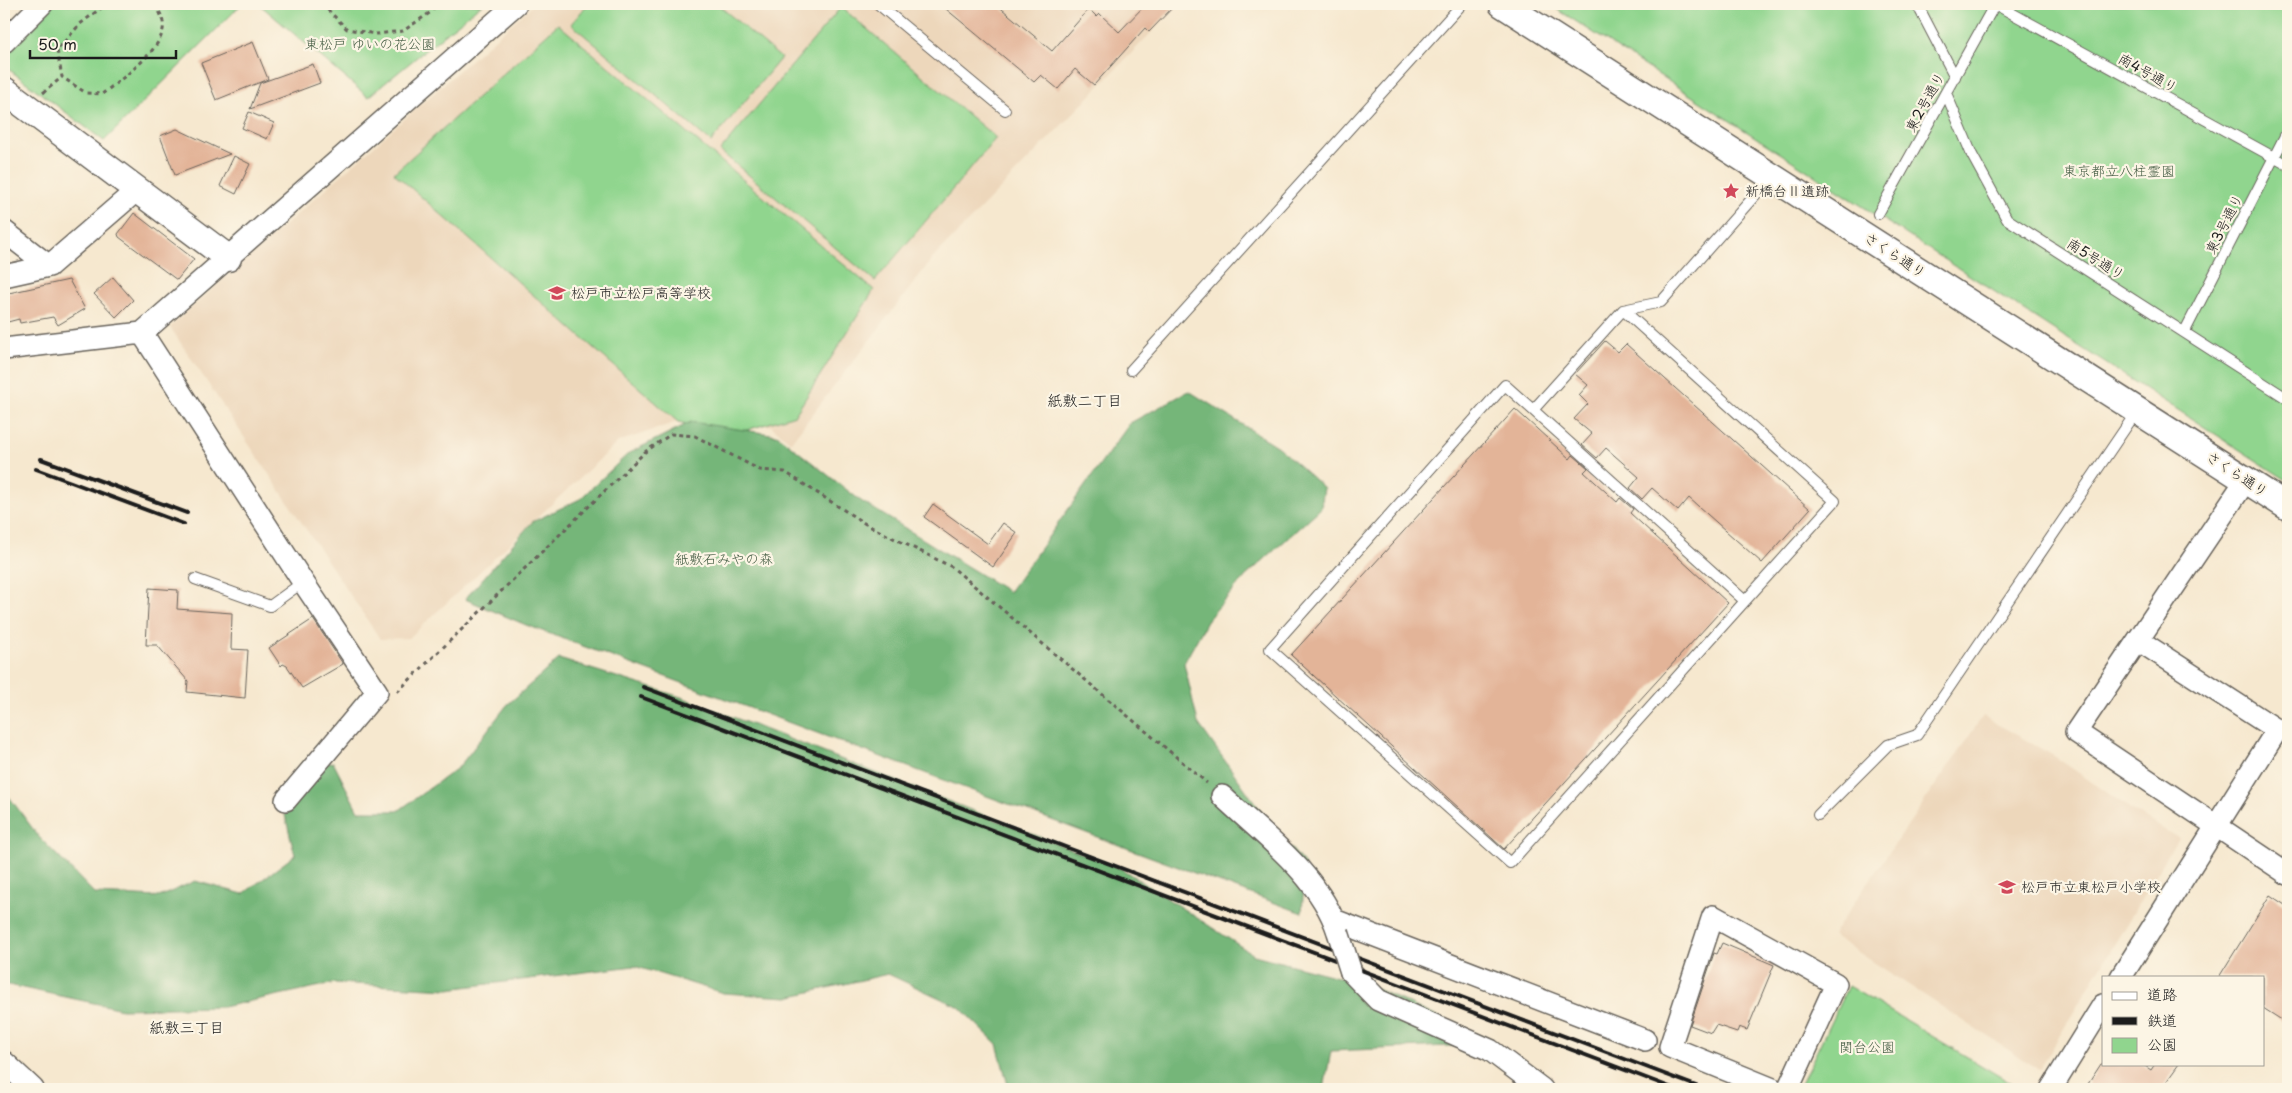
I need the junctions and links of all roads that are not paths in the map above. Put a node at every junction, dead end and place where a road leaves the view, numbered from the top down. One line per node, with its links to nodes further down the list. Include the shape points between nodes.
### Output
1 (42, 4): 8 (street)
2 (516, 4): 20 (street)
3 (878, 4): 12 (lane)
4 (1462, 4): 27 (lane)
5 (1502, 4): 16 (street, さくら通り)
6 (1917, 4): 9 (lane)
7 (1995, 4): 9 (lane, 東2号通り); 14 (lane, 南4号通り)
8 (4, 42)
9 (1955, 77): 11 (lane, 東2号通り)
10 (4, 90): 17 (street)
11 (1946, 92): 18 (lane, 東2号通り); 24 (lane, 南5号通り, via 1972,155 2007,219)
12 (1005, 110)
13 (2288, 130): 14 (lane, 東3号通り)
14 (2273, 157): 15 (lane, 南4号通り); 24 (lane, 東3号通り)
15 (2288, 165)
16 (1772, 176): 23 (lane, via 1661,302); 30 (street, さくら通り)
17 (136, 190): 20 (street); 21 (street)
18 (1878, 214)
19 (4, 231): 21 (street)
20 (228, 258): 25 (street)
21 (49, 266): 22 (street)
22 (4, 276)
23 (1623, 310): 29 (lane); 35 (lane, via 1835,501)
24 (2185, 331): 28 (lane, 南5号通り)
25 (142, 333): 26 (street); 34 (street)
26 (4, 349)
27 (1131, 370)
28 (2288, 399)
29 (1533, 410): 35 (lane); 35 (lane, via 1505,385 1270,649 1510,864)
30 (2138, 410): 31 (street, さくら通り); 39 (lane, via 1917,735 1888,745)
31 (2246, 480): 32 (street, さくら通り); 36 (street)
32 (2288, 507)
33 (195, 578): 34 (lane, via 270,606)
34 (303, 582): 38 (street, via 377,692)
35 (1745, 601)
36 (2138, 640): 40 (street, via 2076,732); 40 (street, via 2277,730)
37 (1222, 796): 42 (street, via 1290,861 1323,898)
38 (286, 800)
39 (1818, 815)
40 (2215, 826): 41 (street); 43 (street)
41 (2288, 874)
42 (1336, 926): 45 (street); 48 (street, bridge, via 1351,972 1378,1000 1490,1050)
43 (2122, 976)
44 (2102, 1007): 51 (street)
45 (1645, 1040)
46 (4, 1062): 47 (street)
47 (33, 1089)
48 (1542, 1089)
49 (1773, 1089): 50 (street, via 1670,1047 1713,916 1836,984)
50 (1788, 1089)
51 (2051, 1089)

